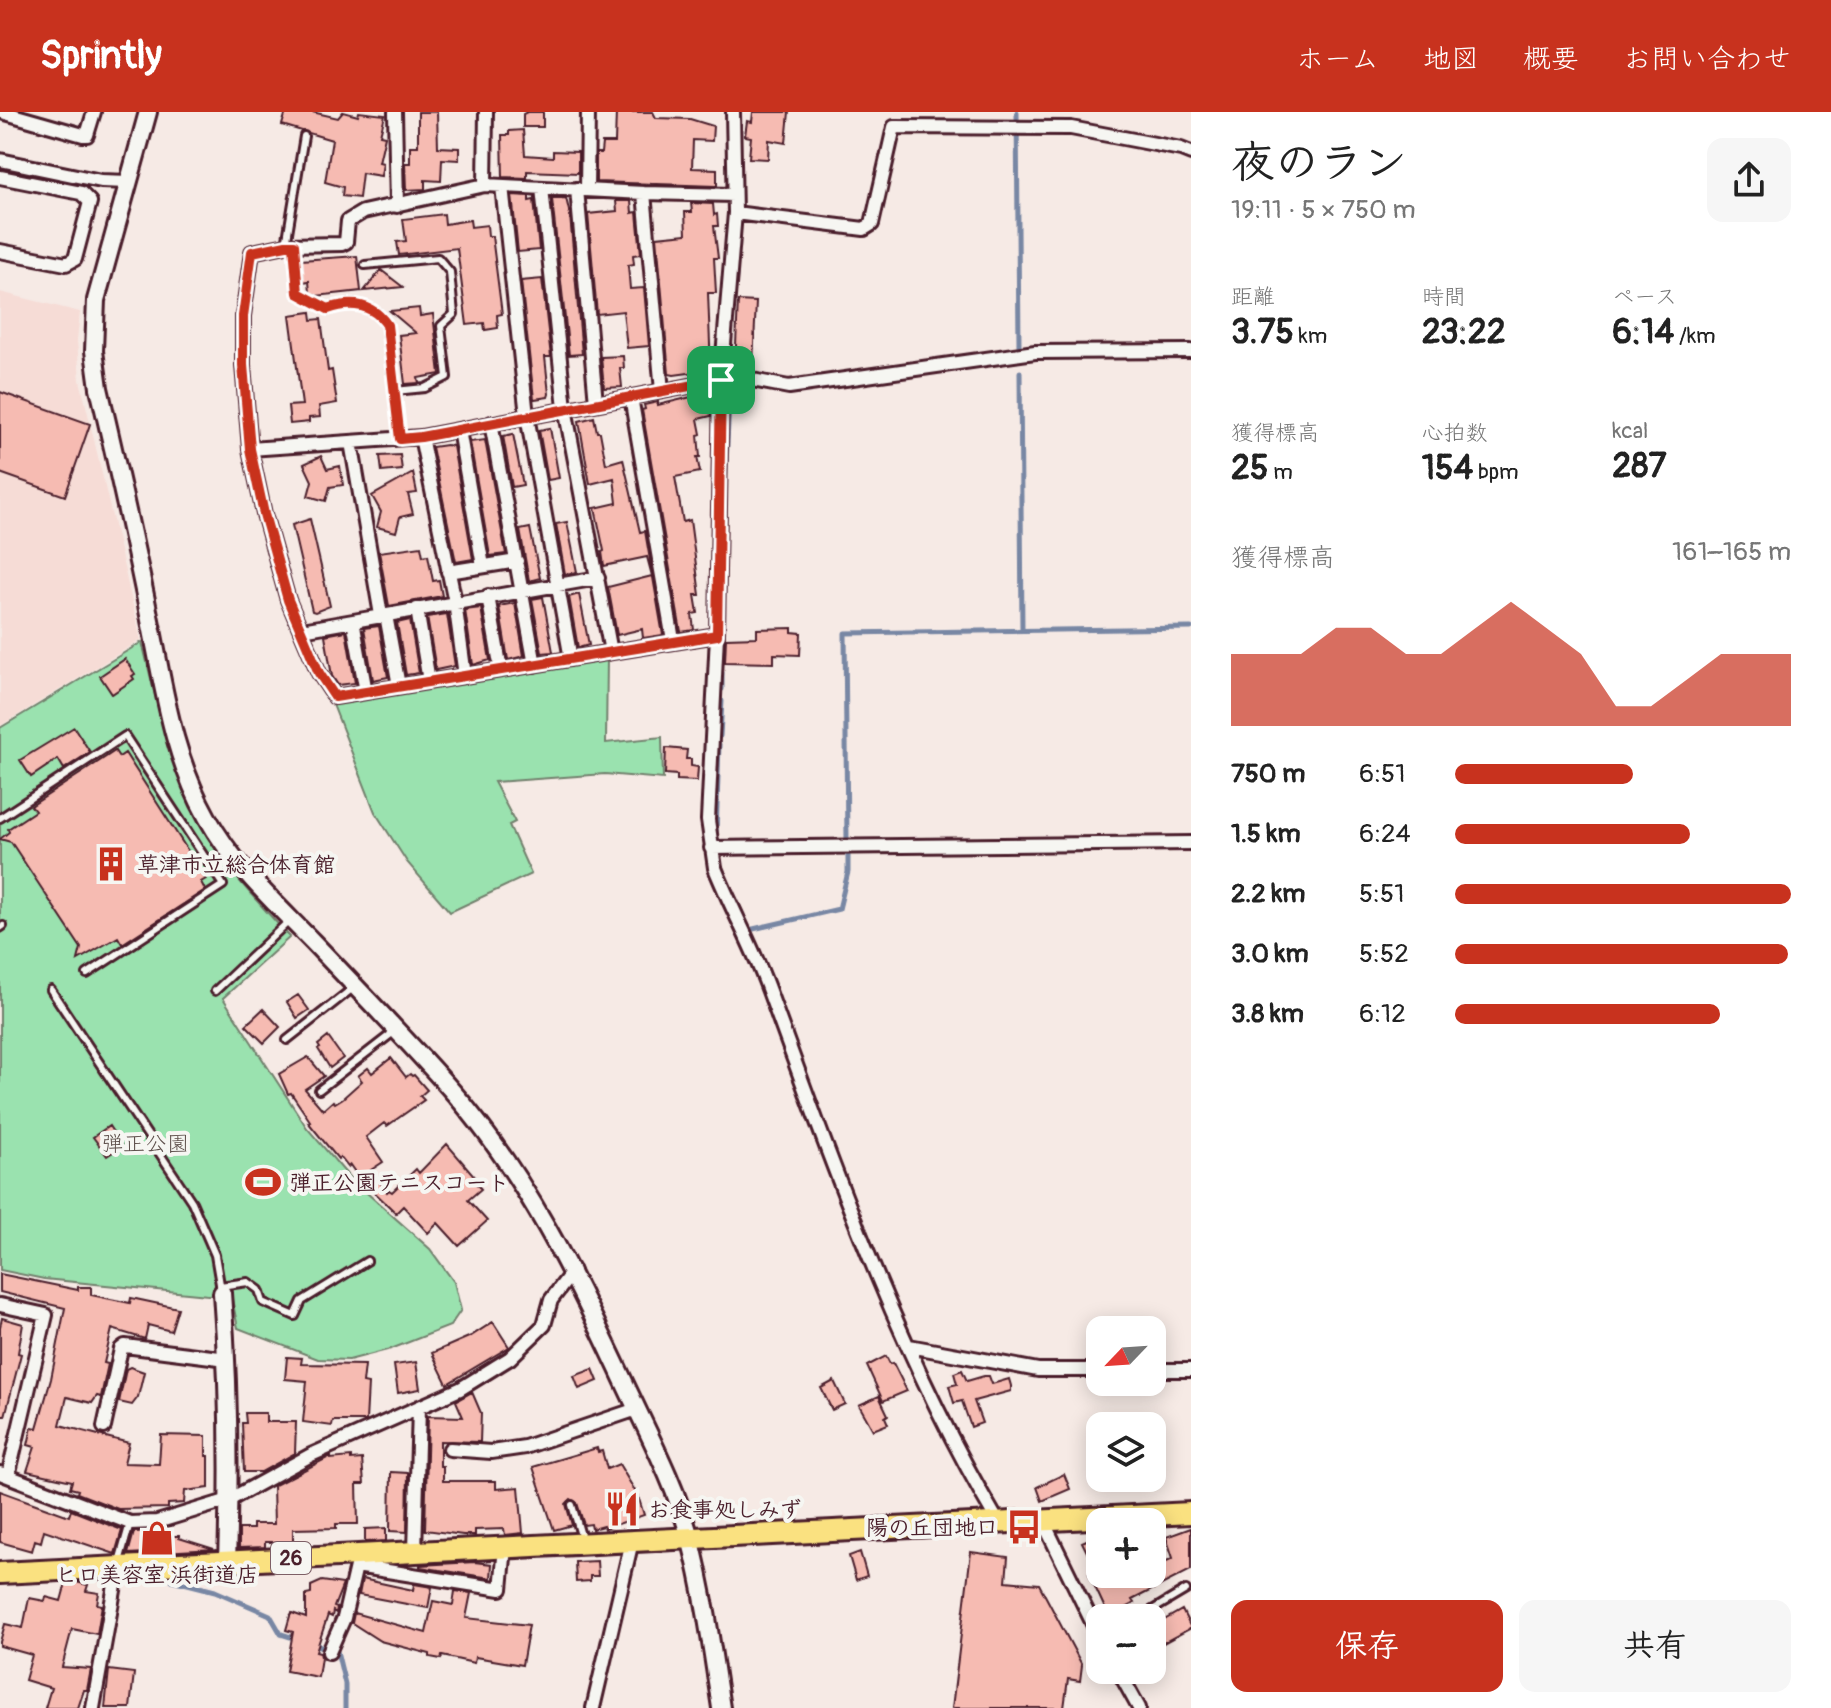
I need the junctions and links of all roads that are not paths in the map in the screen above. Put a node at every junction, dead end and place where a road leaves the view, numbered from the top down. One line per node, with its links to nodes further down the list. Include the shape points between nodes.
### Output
1 (2, 112): 2 (street, via 87,135)
2 (94, 112)
3 (148, 112): 12 (street)
4 (395, 112): 19 (street)
5 (486, 112): 13 (street)
6 (588, 112): 16 (street)
7 (733, 112): 18 (street)
8 (304, 136): 21 (lane)
9 (1191, 153): 20 (street, via 1071,128 894,127 872,224 864,229)
10 (0, 160): 12 (street)
11 (0, 177): 22 (street, via 81,193 90,202 75,259 66,264)
12 (129, 182): 63 (street, via 96,300 94,351 162,688 182,760 205,813 250,879)
13 (485, 185): 14 (street); 19 (street)
14 (502, 186): 15 (street); 31 (street)
15 (542, 188): 16 (street); 30 (street)
16 (582, 190): 17 (street); 29 (street)
17 (644, 193): 18 (street); 27 (street)
18 (734, 195): 20 (street)
19 (397, 206): 21 (street, via 363,212 348,221 342,244)
20 (735, 213): 25 (street)
21 (290, 245): 26 (lane, via 298,293 328,309 364,305 380,314 390,335); 37 (street, via 252,252 243,316)
22 (0, 251)
23 (365, 265): 26 (lane, via 438,258 450,272 454,314 441,326 447,377 425,388)
24 (1191, 351): 25 (street, via 1035,352 789,387)
25 (721, 380): 27 (street); 50 (street)
26 (395, 391): 35 (lane)
27 (662, 391): 28 (street)
28 (631, 397): 29 (street); 51 (street)
29 (596, 403): 30 (street)
30 (565, 408): 31 (street); 41 (street)
31 (527, 416): 32 (street); 42 (street)
32 (491, 423): 33 (street); 38 (street)
33 (459, 430): 34 (street); 39 (street)
34 (421, 437): 35 (street); 40 (street)
35 (400, 439): 36 (street)
36 (351, 442): 37 (street); 47 (street)
37 (250, 449): 49 (street, via 288,600)
38 (517, 561): 39 (street); 43 (street)
39 (483, 566): 40 (street)
40 (448, 572): 45 (street)
41 (598, 578): 42 (street); 52 (street)
42 (558, 585): 43 (street); 53 (street)
43 (522, 590): 44 (street); 54 (street)
44 (488, 596): 45 (street); 55 (street)
45 (455, 602): 46 (street); 56 (street)
46 (417, 609): 47 (street); 57 (street)
47 (383, 615): 48 (street); 58 (street)
48 (353, 621): 49 (street); 59 (street)
49 (302, 630): 59 (street, via 335,697)
50 (717, 635): 51 (street); 62 (street)
51 (673, 640): 52 (street)
52 (611, 652): 53 (street)
53 (571, 659): 54 (street)
54 (535, 665): 55 (street)
55 (501, 670): 56 (street)
56 (465, 676): 57 (street)
57 (429, 681): 58 (street)
58 (399, 686): 59 (street)
59 (366, 692)
60 (0, 818): 64 (lane, via 125,736 223,885)
61 (1191, 843): 62 (street)
62 (711, 848): 75 (street)
63 (291, 919): 65 (street); 67 (lane)
64 (87, 974)
65 (356, 986): 68 (street); 69 (lane)
66 (51, 990): 73 (lane, via 192,1202 215,1255)
67 (215, 991)
68 (395, 1030): 70 (lane); 72 (street, via 491,1137)
69 (287, 1040)
70 (319, 1090)
71 (367, 1261): 73 (lane, via 302,1301 295,1316 263,1302 248,1282)
72 (573, 1271): 80 (street, via 551,1300 544,1325 510,1358); 81 (street)
73 (221, 1290): 76 (street)
74 (0, 1305): 84 (street, via 46,1315)
75 (909, 1346): 77 (street, via 1038,1370); 89 (street)
76 (227, 1359): 82 (street, via 125,1346); 85 (street)
77 (1086, 1370)
78 (1166, 1370): 79 (street)
79 (1191, 1370)
80 (419, 1407): 85 (street, via 311,1455); 95 (street)
81 (637, 1409): 83 (street, via 525,1447 491,1452); 91 (street)
82 (104, 1427)
83 (450, 1449)
84 (4, 1475): 90 (street)
85 (229, 1500): 90 (street, via 157,1522); 97 (street)
86 (572, 1505): 93 (lane)
87 (1191, 1513): 88 (main road, 26)
88 (1043, 1521): 89 (main road, 26); 102 (street)
89 (998, 1522): 91 (main road, 26)
90 (130, 1523): 98 (lane)
91 (690, 1537): 92 (main road, 26); 107 (street)
92 (632, 1541): 93 (main road, 26); 106 (street)
93 (583, 1543): 94 (main road, 26)
94 (505, 1547): 95 (main road, 26); 96 (street, via 501,1589)
95 (415, 1552): 96 (main road, 26)
96 (355, 1560): 97 (main road, 26); 103 (street, via 344,1618)
97 (227, 1562): 98 (main road, 26)
98 (118, 1568): 99 (main road, 26); 105 (street)
99 (0, 1573)
100 (1186, 1590): 101 (lane)
101 (1162, 1604)
102 (1086, 1609)
103 (329, 1652)
104 (1126, 1684): 108 (street)
105 (93, 1708)
106 (593, 1708)
107 (721, 1708)
108 (1139, 1708)

